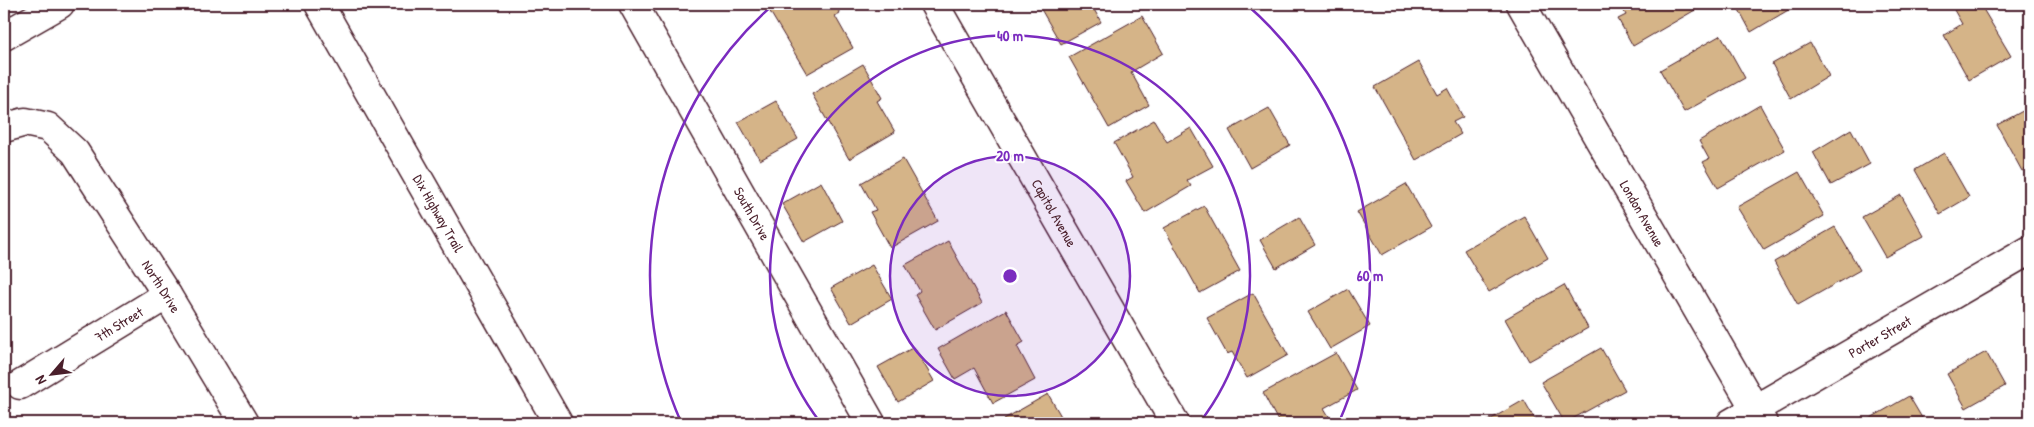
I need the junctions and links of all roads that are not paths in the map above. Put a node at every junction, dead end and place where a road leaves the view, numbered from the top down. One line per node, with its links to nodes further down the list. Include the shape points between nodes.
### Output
1 (60, 4): 6 (street)
2 (319, 4): 13 (street, Dix Highway Trail)
3 (633, 4): 14 (street, South Drive)
4 (934, 4): 15 (street, Capitol Avenue)
5 (1521, 4): 11 (street, London Avenue)
6 (4, 36)
7 (4, 128): 9 (street, North Drive, via 25,122 48,126 75,152)
8 (2030, 250): 11 (street, Porter Street)
9 (167, 296): 10 (street, 7th Street); 12 (street, North Drive)
10 (20, 386)
11 (1759, 416): 16 (street, Porter Street)
12 (244, 423)
13 (558, 423)
14 (871, 423)
15 (1175, 423)
16 (1731, 423)

